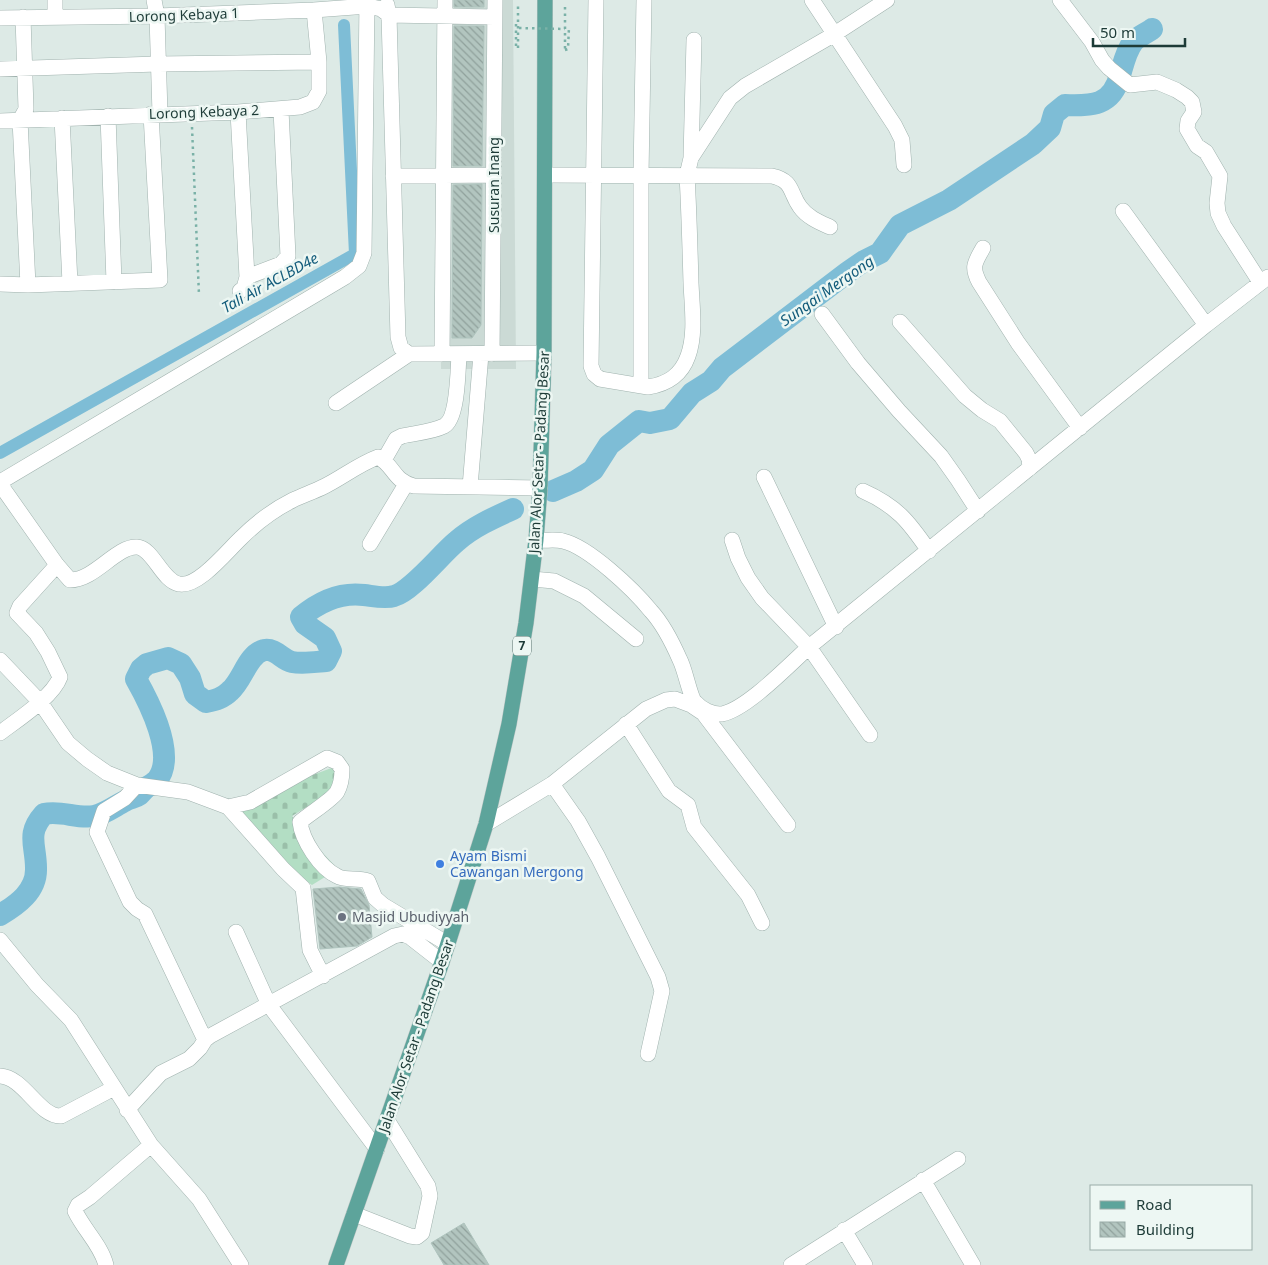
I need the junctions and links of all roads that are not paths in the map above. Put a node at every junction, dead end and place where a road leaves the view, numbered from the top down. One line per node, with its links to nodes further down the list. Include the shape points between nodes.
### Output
1 (55, 0): 19 (street)
2 (154, 0): 16 (street)
3 (386, 0): 15 (street)
4 (445, 0): 17 (street)
5 (495, 0): 20 (street, Susuran Inang)
6 (545, 0): 39 (main road, Jalan Alor Setar - Padang Besar / 7)
7 (596, 0): 37 (street)
8 (644, 0): 40 (street)
9 (812, 0): 22 (street)
10 (887, 0): 22 (street)
11 (1060, 0): 48 (street, via 1102,60 1130,85 1157,82 1187,96 1192,102 1194,112 1187,129 1220,176 1218,213 1224,226)
12 (368, 3): 13 (street, Lorong Kebaya 1); 15 (street); 68 (street, via 364,253 359,266)
13 (332, 4): 14 (street, Lorong Kebaya 1)
14 (314, 10): 16 (street, Lorong Kebaya 1); 24 (street, Lorong Kebaya 2)
15 (389, 15): 17 (street); 41 (street)
16 (157, 16): 19 (street, Lorong Kebaya 1); 25 (street)
17 (444, 16): 20 (street); 42 (street)
18 (23, 17): 19 (street, Lorong Kebaya 1); 21 (street, Lorong Kebaya 1); 26 (street)
19 (55, 17)
20 (494, 17): 38 (street, Susuran Inang)
21 (0, 18)
22 (834, 35): 35 (street, via 730,98); 36 (street, via 895,126 902,140)
23 (694, 40): 35 (street)
24 (319, 62): 25 (street); 28 (street, Lorong Kebaya 2, via 319,91 313,102)
25 (158, 64): 26 (street); 30 (street)
26 (24, 68): 27 (street); 33 (street, via 26,110)
27 (0, 69)
28 (281, 110): 29 (street, Lorong Kebaya 2); 47 (street, via 288,256 281,264)
29 (238, 112): 30 (street, Lorong Kebaya 2); 47 (street)
30 (155, 114): 31 (street, Lorong Kebaya 2); 49 (street, via 160,280)
31 (108, 116): 32 (street, Lorong Kebaya 2); 49 (street)
32 (62, 118): 33 (street, Lorong Kebaya 2); 50 (street)
33 (20, 120): 34 (street, Lorong Kebaya 2); 52 (street)
34 (0, 121)
35 (691, 158): 43 (street)
36 (904, 165)
37 (595, 174): 39 (street); 40 (street); 62 (street, via 591,366 600,379)
38 (494, 175): 42 (street); 61 (street, Susuran Inang)
39 (544, 175): 57 (main road, Jalan Alor Setar - Padang Besar / 7)
40 (641, 175): 43 (street); 62 (street)
41 (392, 176): 42 (street); 58 (street, via 398,337 402,348)
42 (443, 176): 59 (street)
43 (688, 176): 45 (street, via 781,178 790,185 799,206); 62 (street, via 692,328 688,356 682,369 670,381 648,387)
44 (1123, 212): 56 (street)
45 (830, 227)
46 (983, 248): 64 (street, via 974,265 979,282 1018,343)
47 (246, 277): 53 (street)
48 (1264, 279): 56 (street)
49 (114, 282): 50 (street)
50 (70, 283): 52 (street)
51 (0, 284): 52 (street)
52 (28, 285)
53 (240, 291)
54 (822, 314): 73 (street, via 858,363 941,456)
55 (900, 322): 66 (street, via 965,396 1000,421 1026,453)
56 (1206, 325): 64 (street)
57 (544, 353): 61 (street); 71 (main road, Jalan Alor Setar - Padang Besar / 7)
58 (409, 354): 59 (street); 63 (street)
59 (442, 354): 60 (street)
60 (459, 354): 61 (street); 65 (street, via 454,412 450,422 402,436)
61 (487, 354): 70 (street, Susuran Inang)
62 (641, 385)
63 (336, 403)
64 (1080, 428): 66 (street)
65 (384, 460): 69 (street, via 396,477); 78 (street, via 378,457 370,460 264,518 191,583 179,584 169,578 144,550 137,547 126,550 78,580 70,580)
66 (1030, 468): 73 (street)
67 (764, 477): 80 (street)
68 (0, 483): 78 (street)
69 (406, 484): 70 (street); 76 (street)
70 (470, 487): 71 (street)
71 (540, 488): 74 (main road, Jalan Alor Setar - Padang Besar / 7)
72 (863, 491): 77 (street, via 883,500 901,515)
73 (978, 510): 77 (street)
74 (536, 540): 79 (main road, Jalan Alor Setar - Padang Besar / 7); 86 (street, via 562,541 583,549 652,611 681,661)
75 (732, 540): 82 (street, via 741,565 762,598)
76 (370, 544)
77 (929, 552): 80 (street)
78 (57, 565): 85 (street, via 17,613 36,633 60,677)
79 (532, 579): 81 (street, via 554,581 584,596); 93 (main road, Jalan Alor Setar - Padang Besar / 7, via 509,724)
80 (836, 627): 82 (street)
81 (636, 639)
82 (809, 648): 86 (street, via 746,704 730,712 712,713); 89 (street)
83 (0, 660): 85 (street)
84 (675, 699): 86 (street); 87 (street, via 646,709); 94 (street, via 703,713)
85 (40, 702): 88 (street); 91 (street, via 68,743 87,759 107,773)
86 (694, 702)
87 (626, 724): 90 (street); 95 (street, via 669,791 688,805 694,827 748,895)
88 (0, 733)
89 (870, 735)
90 (552, 784): 93 (street); 103 (street, via 598,857 658,977 662,992)
91 (145, 787): 92 (street, via 188,792); 102 (street, via 102,817 97,832 130,902 145,914)
92 (228, 807): 98 (street, via 250,802 327,758 337,762 342,769 336,793 300,822 309,848 338,878 368,881 375,898 383,905); 100 (street, via 303,888 310,950)
93 (486, 824): 98 (main road, Jalan Alor Setar - Padang Besar / 7)
94 (788, 825)
95 (762, 922)
96 (236, 932): 101 (street)
97 (0, 940): 105 (street, via 71,1020)
98 (448, 944): 99 (main road, Jalan Alor Setar - Padang Besar / 7)
99 (442, 962): 100 (street, via 403,934); 107 (main road, Jalan Alor Setar - Padang Besar / 7)
100 (323, 976): 101 (street)
101 (269, 1005): 102 (street); 109 (street)
102 (205, 1040): 106 (street, via 188,1058 161,1073)
103 (648, 1054)
104 (0, 1076): 105 (street, via 8,1076 46,1111 56,1116)
105 (114, 1088): 106 (street)
106 (127, 1110): 108 (street)
107 (387, 1120): 109 (main road, Jalan Alor Setar - Padang Besar / 7); 112 (street, via 428,1186 430,1196 422,1233 410,1236)
108 (151, 1145): 114 (street, via 78,1205 75,1212 104,1254); 115 (street, via 199,1200)
109 (377, 1149): 112 (main road, Jalan Alor Setar - Padang Besar / 7)
110 (958, 1159): 111 (street)
111 (923, 1180): 113 (street); 119 (street)
112 (354, 1214): 116 (main road, Jalan Alor Setar - Padang Besar / 7)
113 (844, 1230): 117 (street); 118 (street)
114 (106, 1265)
115 (241, 1265)
116 (336, 1265)
117 (791, 1265)
118 (865, 1265)
119 (973, 1265)

